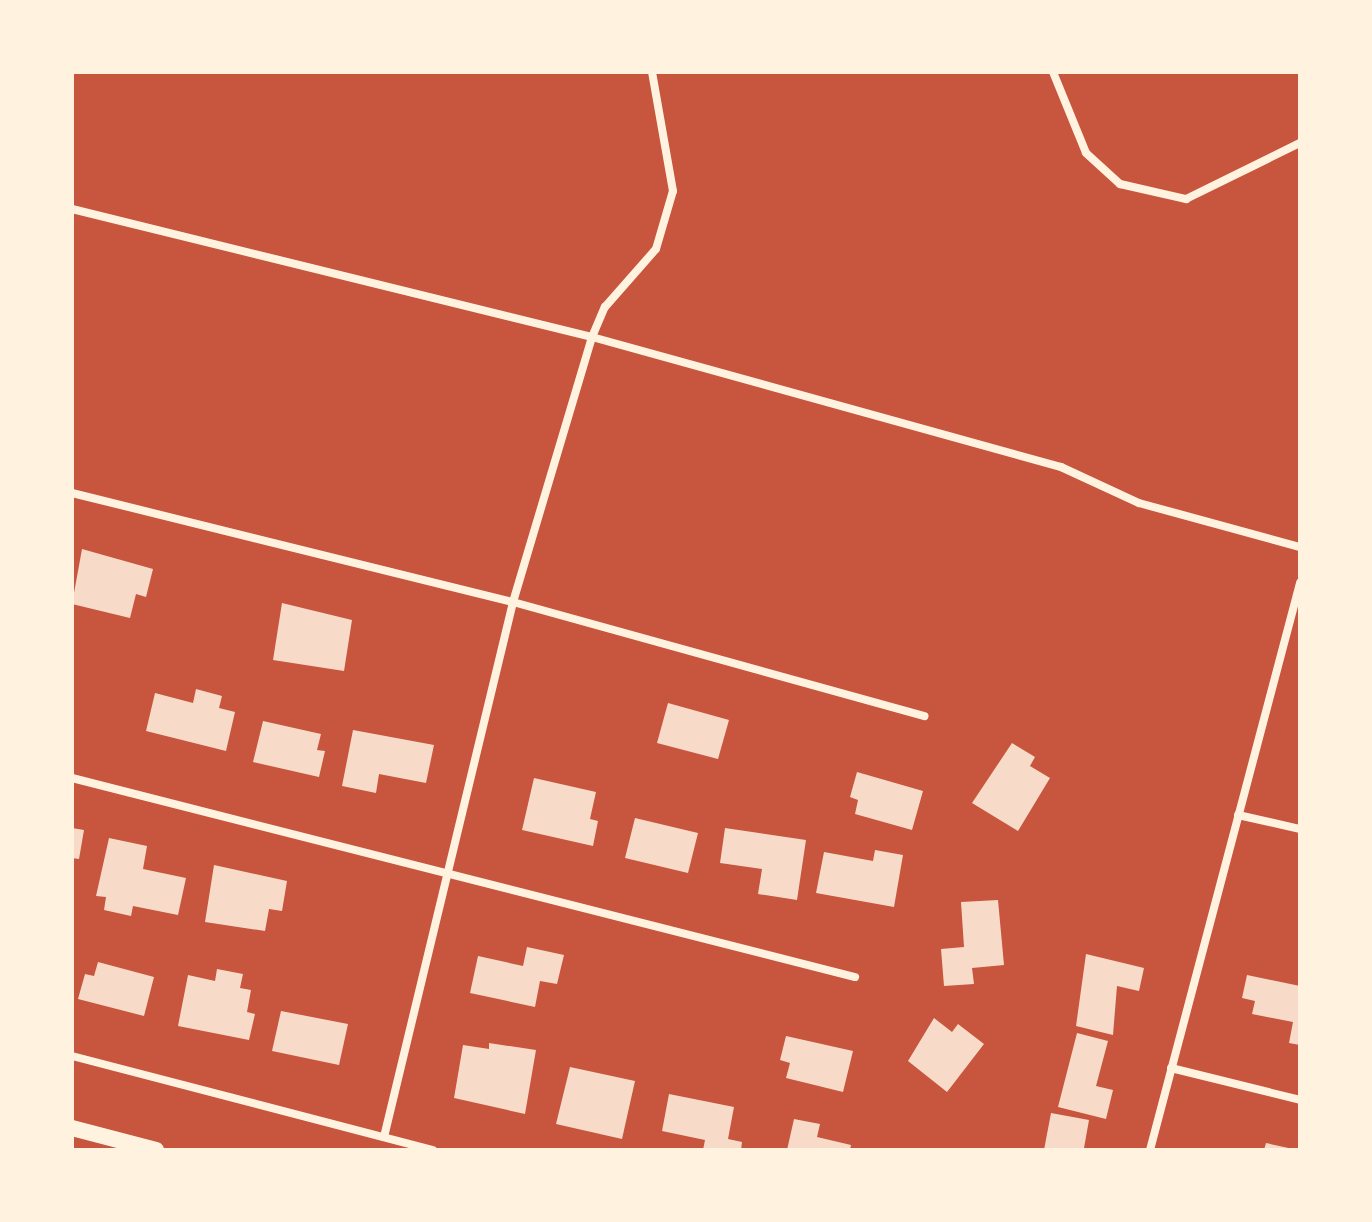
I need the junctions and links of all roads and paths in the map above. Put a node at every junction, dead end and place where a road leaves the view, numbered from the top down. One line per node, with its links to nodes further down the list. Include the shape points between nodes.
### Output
1 (652, 72): 5 (street, via 673,191 656,249 605,307)
2 (1053, 72): 3 (street, via 1086,153 1120,184 1186,199)
3 (1300, 143)
4 (72, 209): 5 (street)
5 (592, 337): 7 (street, via 1061,467 1139,503); 9 (street)
6 (72, 493): 9 (street)
7 (1300, 547)
8 (1300, 583): 12 (street)
9 (513, 602): 10 (street); 14 (street)
10 (924, 716)
11 (72, 778): 14 (street)
12 (1238, 815): 13 (street); 17 (street)
13 (1300, 829)
14 (447, 877): 15 (street); 20 (street)
15 (855, 977)
16 (72, 1056): 20 (street)
17 (1171, 1068): 18 (street); 23 (street)
18 (1300, 1100)
19 (72, 1128): 21 (main road)
20 (384, 1137): 22 (street)
21 (156, 1150)
22 (433, 1150)
23 (1150, 1150)

